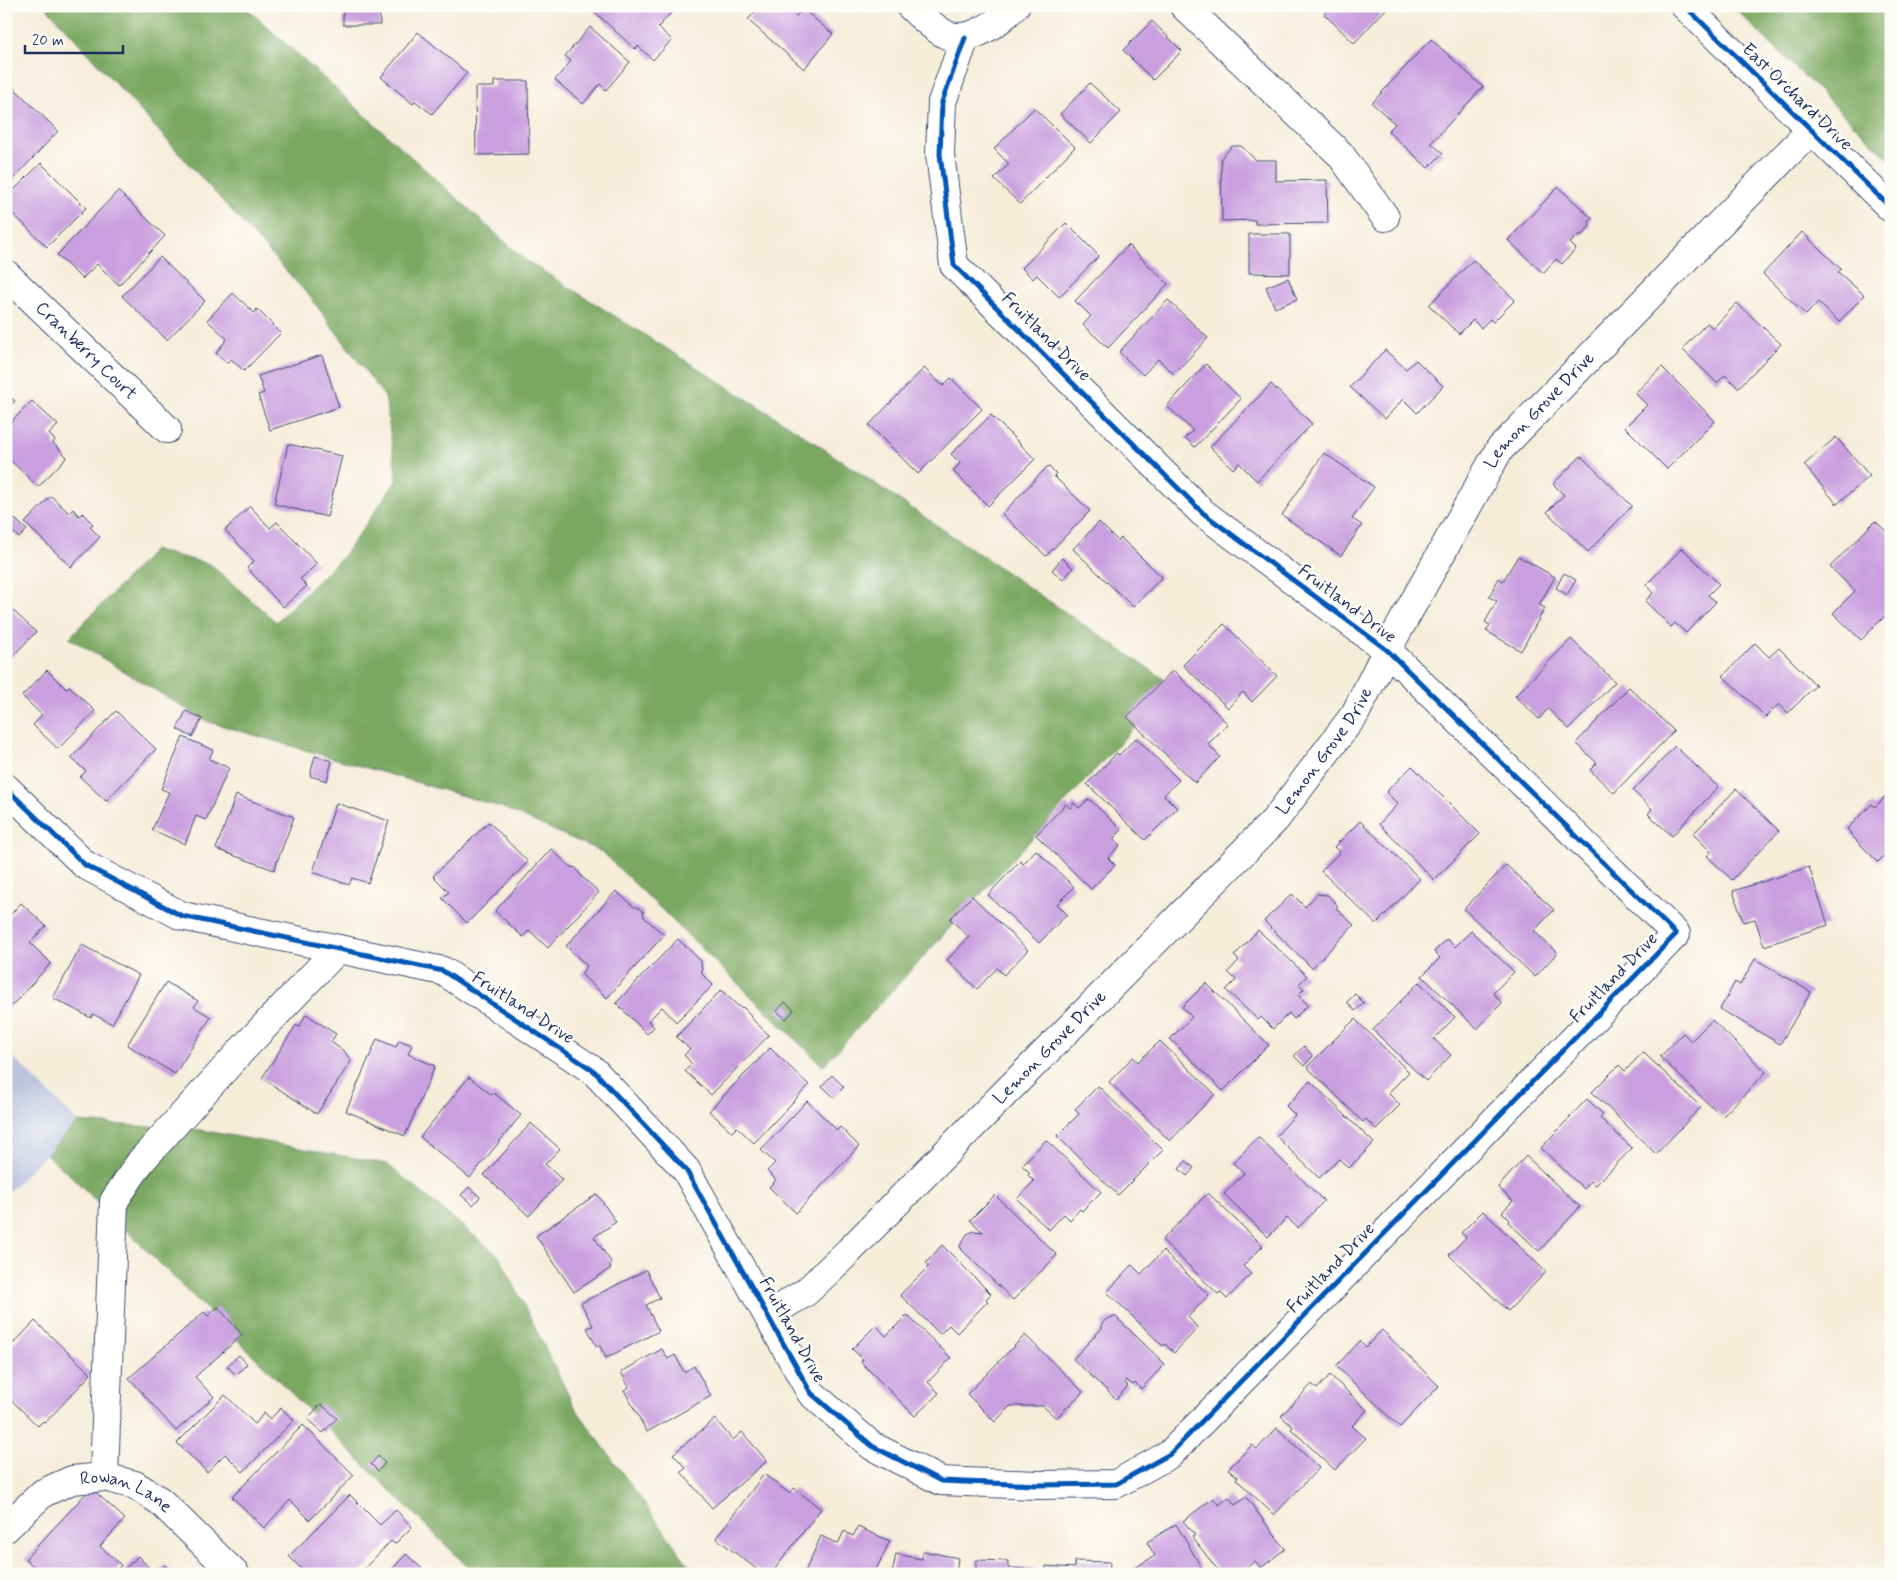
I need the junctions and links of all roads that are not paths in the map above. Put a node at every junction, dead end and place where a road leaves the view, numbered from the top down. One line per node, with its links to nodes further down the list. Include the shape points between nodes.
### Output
1 (910, 6): 5 (street, via 937,29)
2 (1016, 6): 5 (street, via 981,32)
3 (1184, 6): 8 (street, via 1340,154)
4 (1685, 6): 6 (street, East Orchard Drive)
5 (965, 38): 11 (street, Fruitland Drive, via 942,102 940,154 954,265 1203,514)
6 (1811, 130): 7 (street, East Orchard Drive); 11 (street, Lemon Grove Drive, via 1499,450)
7 (1891, 208)
8 (1385, 217)
9 (6, 274): 10 (street, Cranberry Court)
10 (167, 429)
11 (1387, 650): 14 (street, Lemon Grove Drive, via 1355,714 1275,820 848,1251 806,1292); 14 (street, Fruitland Drive, via 1676,934 1170,1454 1116,1484 941,1481 872,1446 810,1393)
12 (6, 788): 13 (street, Fruitland Drive, via 84,865 182,916)
13 (338, 949): 14 (street, Fruitland Drive, via 443,971 594,1071 686,1170); 15 (street, via 141,1161 114,1200)
14 (768, 1315)
15 (104, 1477): 16 (street, Rowan Lane, via 72,1480 43,1493); 17 (street, Rowan Lane, via 135,1485 160,1501)
16 (6, 1528)
17 (234, 1574)

